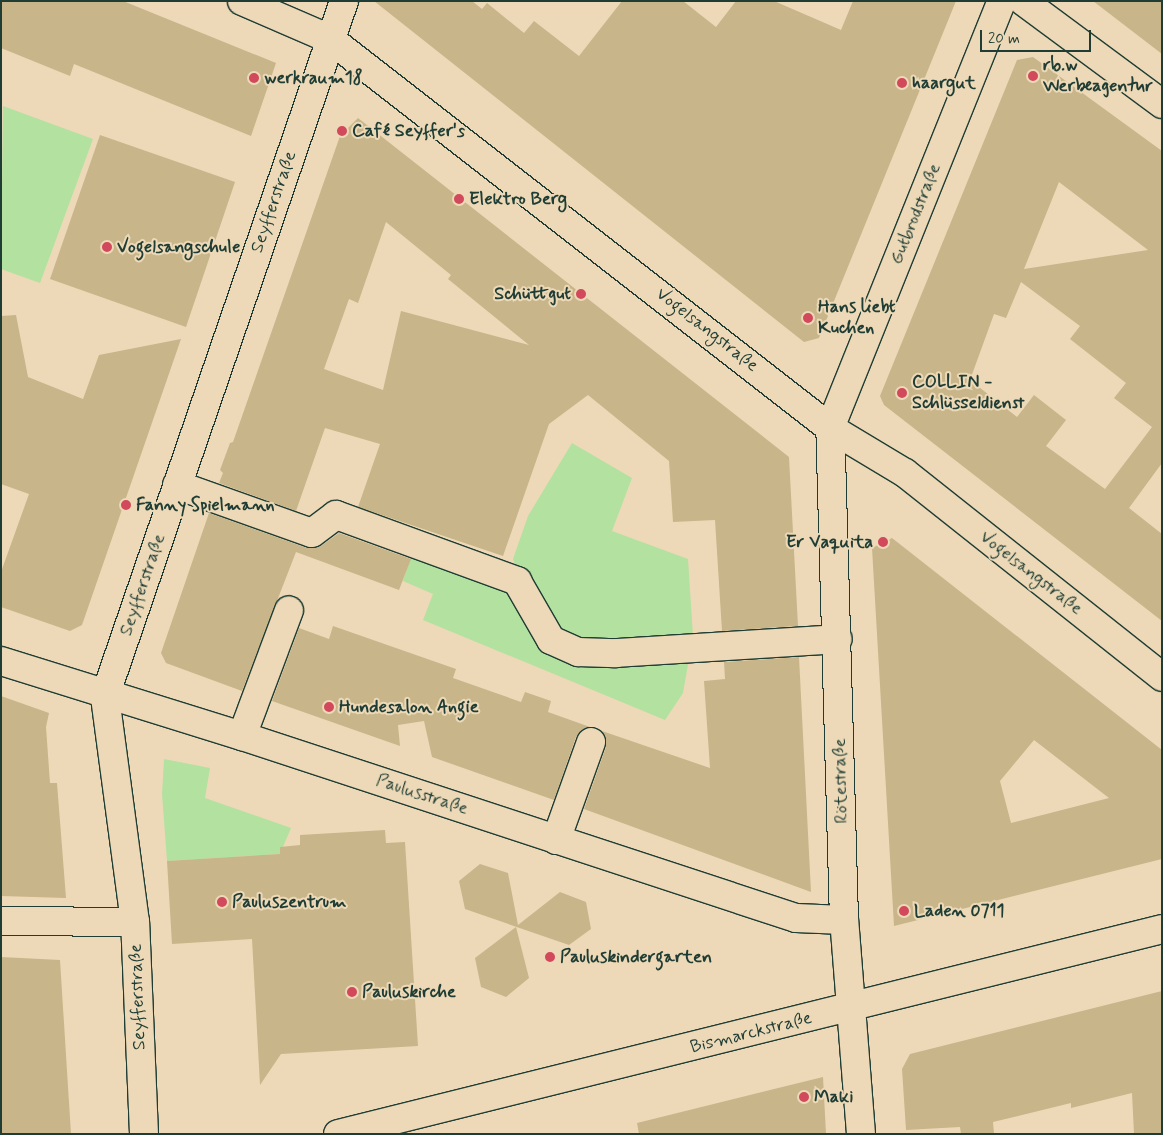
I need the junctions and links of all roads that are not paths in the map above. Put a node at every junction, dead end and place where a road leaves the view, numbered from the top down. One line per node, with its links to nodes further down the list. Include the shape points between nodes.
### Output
1 (242, 1): 5 (street, Vogelsangstraße)
2 (344, 1): 5 (street, Seyfferstraße)
3 (1002, 1): 7 (street, Gutbrodstraße)
4 (1023, 1): 6 (street)
5 (330, 39): 7 (street, Vogelsangstraße); 8 (street, Seyfferstraße)
6 (1162, 104)
7 (830, 428): 10 (street, Rötestraße, via 830,499); 12 (street, Vogelsangstraße, via 905,473)
8 (177, 485): 10 (street, via 312,533 336,515 517,581 551,640 578,652 616,653); 13 (street, Seyfferstraße)
9 (289, 610): 14 (street)
10 (838, 639): 17 (street, Rötestraße)
11 (1, 661): 13 (street, Paulusstraße)
12 (1162, 677)
13 (105, 696): 14 (street, Paulusstraße); 19 (street, Seyfferstraße)
14 (242, 736): 16 (street, Paulusstraße)
15 (591, 742): 16 (street)
16 (556, 840): 17 (street, Paulusstraße, via 796,918)
17 (844, 920): 21 (street, Rötestraße)
18 (1, 921): 19 (street)
19 (135, 922): 22 (street, Seyfferstraße)
20 (1162, 928): 21 (street, Bismarckstraße)
21 (852, 1008): 23 (street, Bismarckstraße); 24 (street, Rötestraße)
22 (144, 1134)
23 (338, 1134)
24 (861, 1134)

